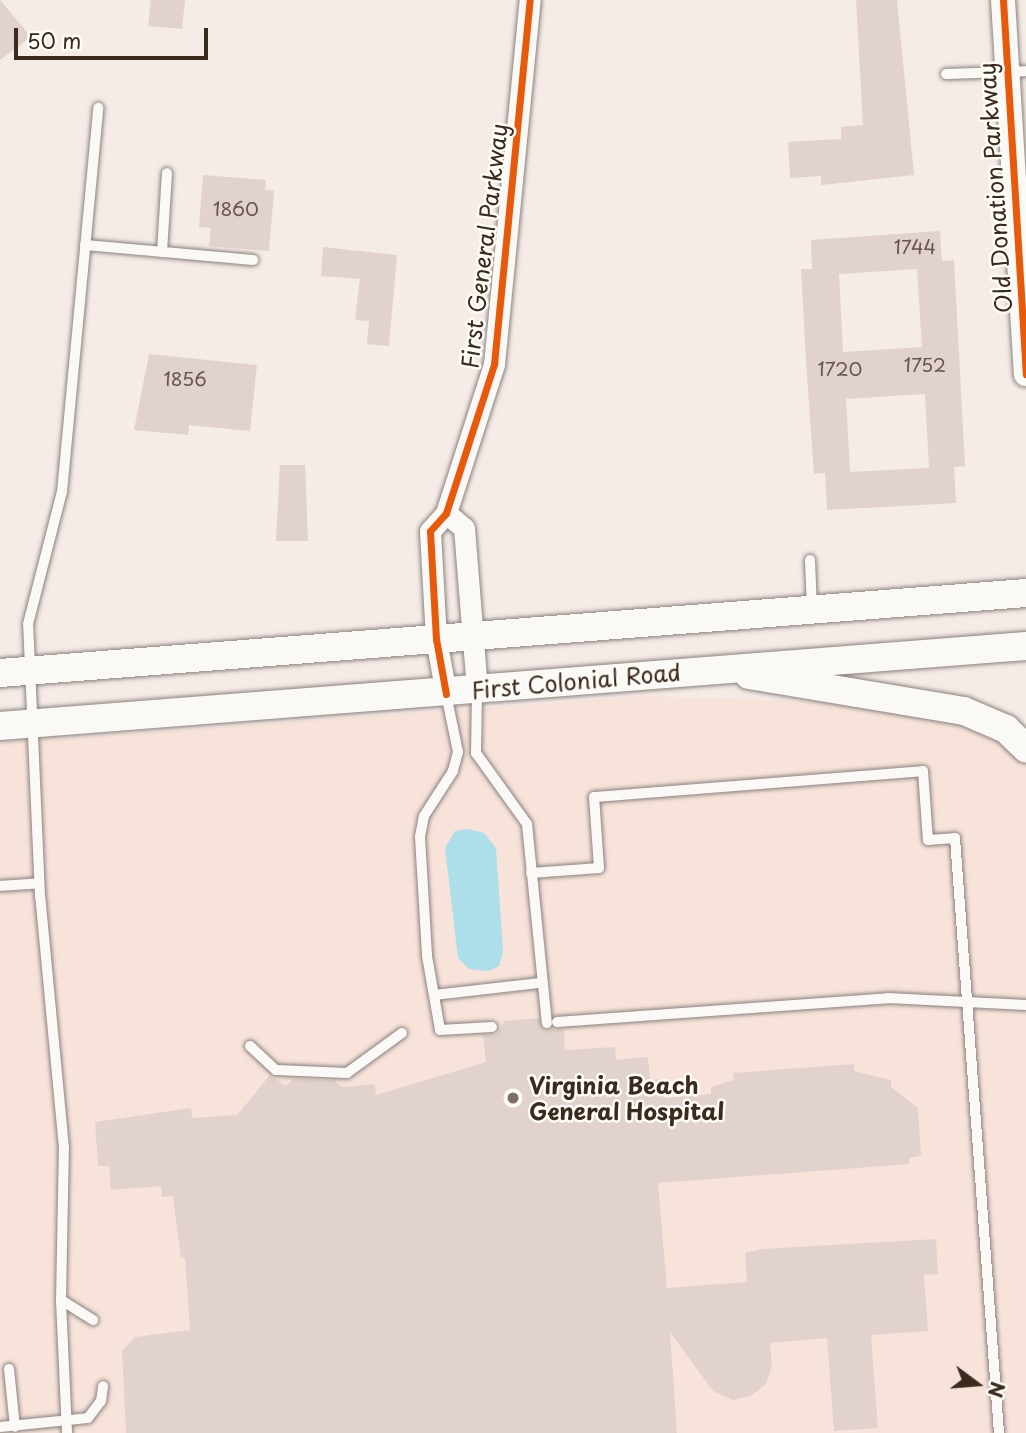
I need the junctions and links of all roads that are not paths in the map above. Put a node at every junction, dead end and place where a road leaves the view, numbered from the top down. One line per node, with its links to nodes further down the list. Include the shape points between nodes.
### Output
1 (530, 0): 11 (street, First General Parkway, via 495,363)
2 (1003, 0): 3 (street, Old Donation Parkway)
3 (1016, 71): 4 (lane); 10 (street, Old Donation Parkway)
4 (946, 74)
5 (98, 108): 7 (lane)
6 (167, 173): 8 (lane)
7 (85, 245): 8 (lane); 19 (lane, via 62,492 34,586)
8 (162, 252): 9 (lane)
9 (253, 260)
10 (1026, 374)
11 (446, 513): 15 (street, via 464,528); 16 (street, First General Parkway, via 430,531)
12 (810, 560): 14 (lane)
13 (1026, 593): 14 (main road)
14 (813, 609): 15 (main road)
15 (470, 636): 16 (main road); 21 (street)
16 (436, 639): 19 (main road); 22 (street, First General Parkway)
17 (1026, 646): 18 (main road, First Colonial Road)
18 (722, 669): 21 (main road, First Colonial Road); 25 (main road, via 964,711 1006,729)
19 (28, 670): 20 (main road); 23 (lane)
20 (0, 673)
21 (477, 688): 22 (main road, First Colonial Road); 26 (lane, via 477,753 523,814)
22 (446, 694): 23 (main road, First Colonial Road); 30 (lane, via 458,752 453,771 424,816 420,836)
23 (30, 724): 24 (main road, First Colonial Road); 27 (lane)
24 (0, 726)
25 (1026, 748)
26 (531, 873): 29 (lane); 31 (lane, via 599,868 594,797 923,771 928,840 955,838)
27 (39, 883): 28 (lane); 36 (lane, via 64,1148)
28 (0, 886)
29 (540, 983): 30 (lane); 31 (lane, via 552,1022 888,998)
30 (434, 995): 33 (lane, via 440,1030)
31 (966, 999): 32 (lane); 43 (lane)
32 (1026, 1005)
33 (492, 1027)
34 (402, 1033): 35 (lane, via 347,1073 276,1070)
35 (250, 1046)
36 (61, 1300): 37 (lane); 42 (lane)
37 (93, 1320)
38 (9, 1369): 41 (lane)
39 (103, 1386): 42 (lane, via 101,1401 88,1418)
40 (0, 1427): 41 (lane)
41 (15, 1427): 42 (lane)
42 (67, 1429)
43 (999, 1433)

